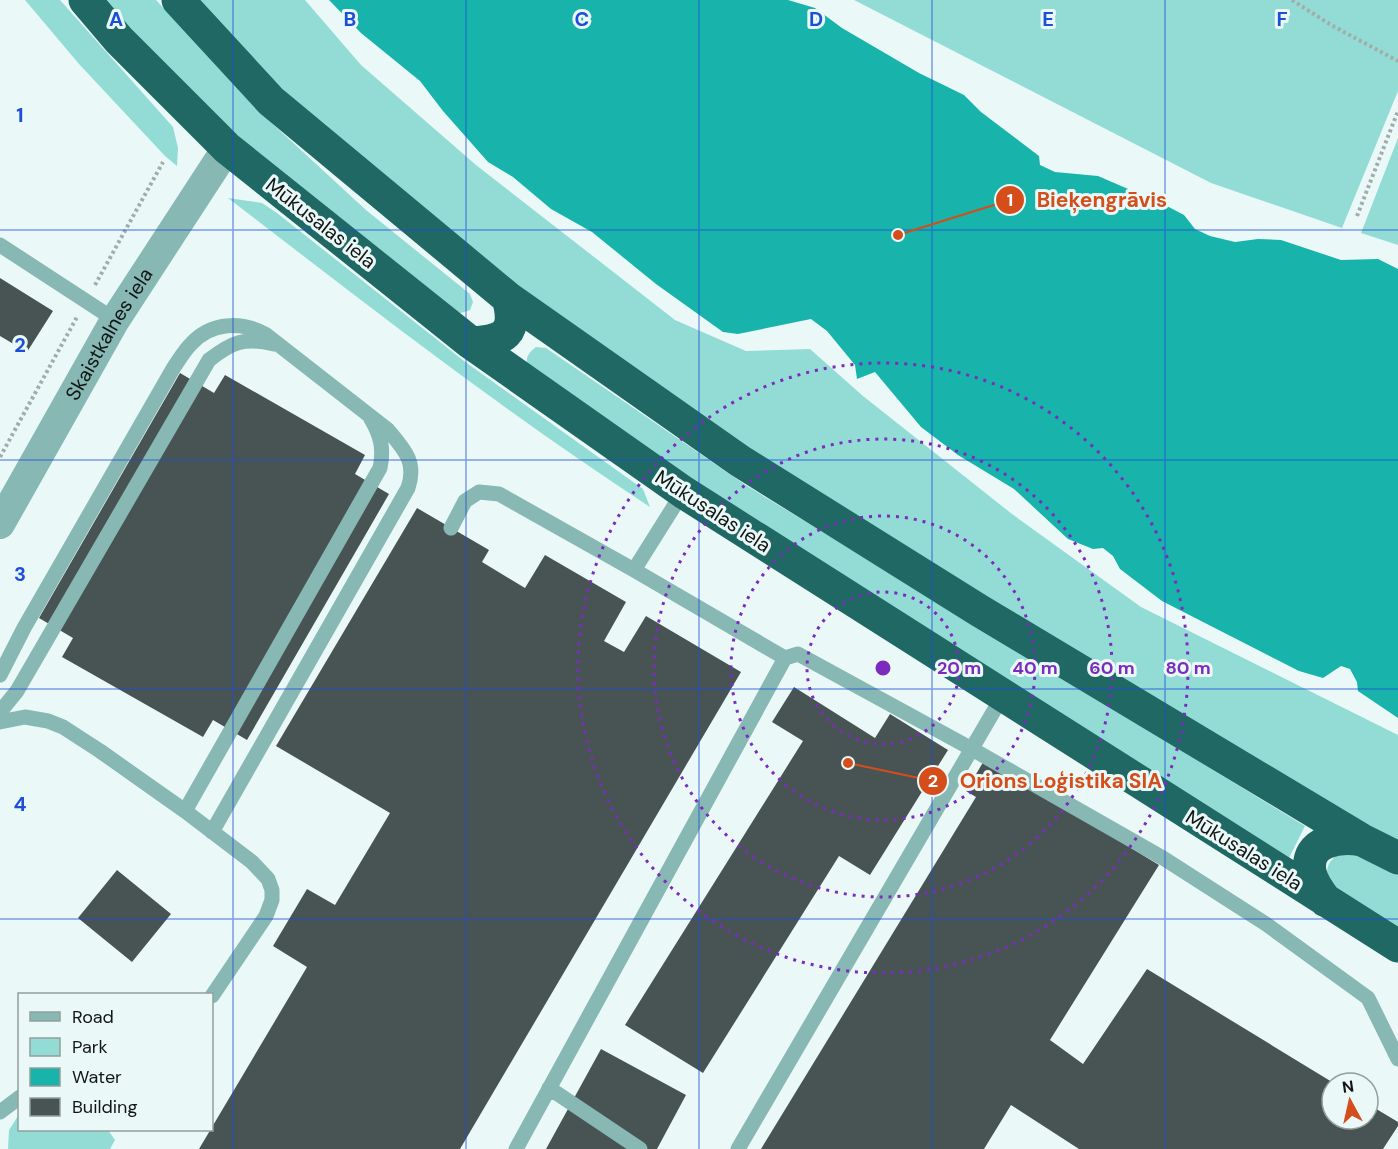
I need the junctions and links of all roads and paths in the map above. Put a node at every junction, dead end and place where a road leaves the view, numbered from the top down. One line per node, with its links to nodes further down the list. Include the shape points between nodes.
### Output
1 (85, 0): 6 (highway, Mūkusalas iela, via 118,40)
2 (178, 0): 9 (highway, via 271,101)
3 (1292, 0): 4 (path)
4 (1398, 61)
5 (1398, 111): 7 (path)
6 (227, 148): 10 (street, Skaistkalnes iela); 11 (highway, Mūkusalas iela)
7 (1357, 216)
8 (0, 245): 10 (lane)
9 (508, 298): 11 (highway, via 512,312 510,328 489,342); 26 (highway, via 750,468)
10 (115, 320): 15 (street, Skaistkalnes iela)
11 (471, 343): 14 (highway, Mūkusalas iela)
12 (279, 345): 13 (lane); 19 (lane, via 251,326 233,325 211,329 192,342 174,367); 21 (lane, via 248,340 228,346 209,360 17,691)
13 (368, 415): 24 (lane, via 382,446 380,468); 25 (lane, via 402,447 412,466 408,488)
14 (682, 492): 17 (lane); 20 (highway, Mūkusalas iela)
15 (0, 524)
16 (451, 528): 17 (lane, via 465,501 479,492 499,494)
17 (634, 570): 18 (lane)
18 (784, 658): 23 (lane, via 798,654); 32 (lane)
19 (0, 675)
20 (1002, 697): 23 (lane); 28 (highway, Mūkusalas iela)
21 (0, 712)
22 (0, 722): 24 (lane, via 25,717 63,727)
23 (972, 749): 31 (lane, via 1163,858 1276,930 1368,998); 37 (lane)
24 (185, 811): 25 (lane)
25 (212, 832): 30 (lane, via 252,862 268,879 272,890 266,916)
26 (1362, 840): 27 (highway); 28 (highway, via 1329,840 1315,852 1310,869 1315,886)
27 (1398, 858)
28 (1326, 901): 29 (highway, Mūkusalas iela)
29 (1398, 946)
30 (213, 995)
31 (1398, 1059)
32 (549, 1088): 35 (lane); 36 (lane)
33 (18, 1098): 34 (lane)
34 (0, 1112)
35 (516, 1149)
36 (640, 1149)
37 (738, 1149)

